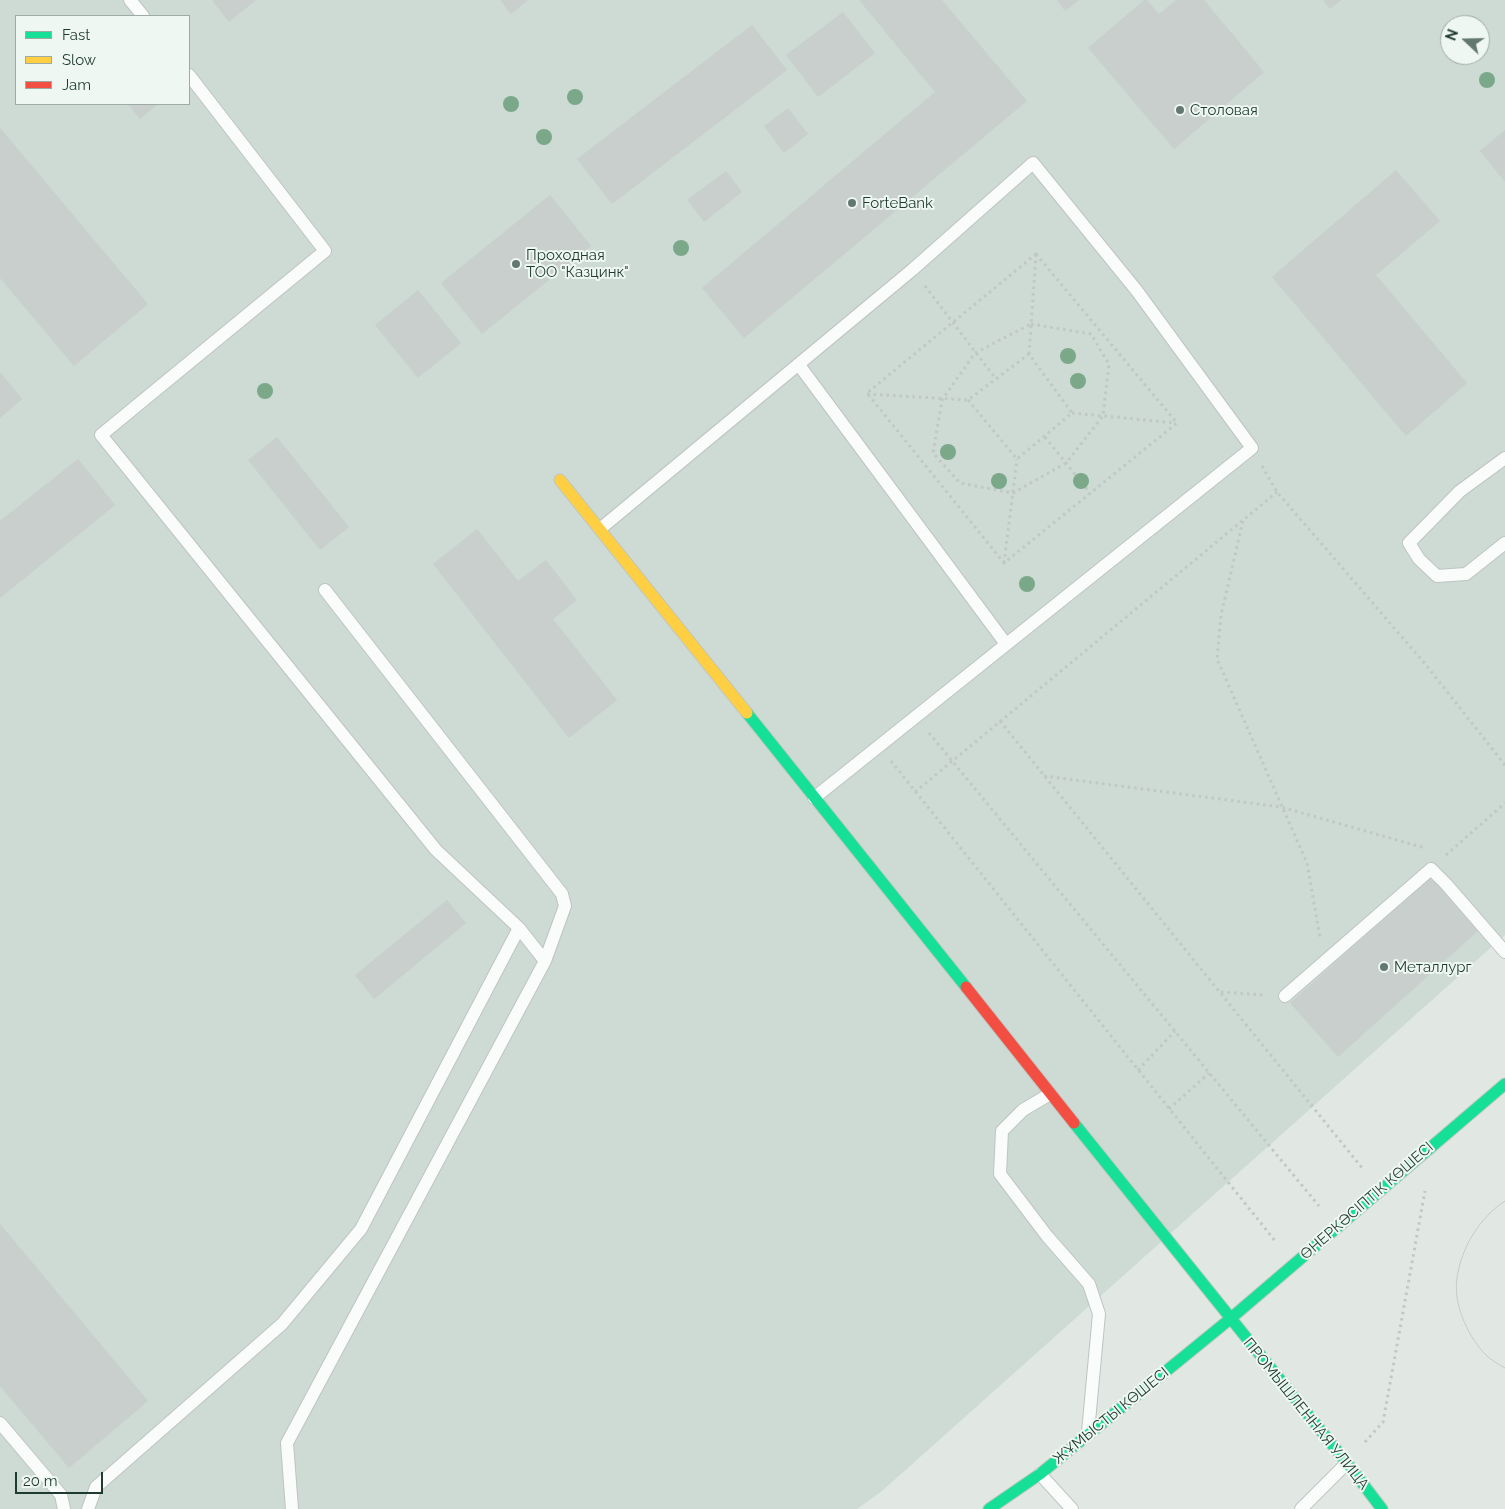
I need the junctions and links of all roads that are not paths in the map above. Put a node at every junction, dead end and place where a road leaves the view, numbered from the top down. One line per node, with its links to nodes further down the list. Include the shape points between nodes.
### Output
1 (130, 0): 2 (lane)
2 (142, 15)
3 (190, 77): 12 (lane, via 325,252 101,434 436,850)
4 (799, 365): 7 (lane); 10 (lane); 10 (lane, via 1033,163 1137,291 1252,448)
5 (1505, 458): 8 (lane, via 1460,492 1409,543 1419,559 1437,576 1466,574)
6 (560, 480): 7 (street, ПРОМЫШЛЕННАЯ УЛИЦА)
7 (600, 529): 11 (street, ПРОМЫШЛЕННАЯ УЛИЦА)
8 (1505, 543)
9 (325, 590): 14 (lane, via 562,894 565,906)
10 (1006, 644): 11 (lane)
11 (814, 798): 17 (street, ПРОМЫШЛЕННАЯ УЛИЦА)
12 (519, 928): 14 (lane); 24 (lane, via 361,1229 282,1324 96,1487)
13 (1505, 952): 15 (lane, via 1431,869)
14 (545, 961): 25 (lane, via 287,1443)
15 (1285, 996)
16 (1505, 1084): 18 (street, ӨНЕРКӘСІПТІК КӨШЕСІ)
17 (1050, 1094): 18 (street, ПРОМЫШЛЕННАЯ УЛИЦА); 20 (lane, via 1023,1110 1002,1131 1000,1174 1089,1284 1099,1314)
18 (1230, 1319): 20 (street, ЖҰМЫСТЫ КӨШЕСІ); 21 (street, ПРОМЫШЛЕННАЯ УЛИЦА)
19 (0, 1423): 23 (lane, via 61,1496)
20 (1088, 1434): 22 (street, ЖҰМЫСТЫ КӨШЕСІ)
21 (1347, 1462): 28 (lane); 29 (street, ПРОМЫШЛЕННАЯ УЛИЦА)
22 (1040, 1474): 26 (street, ЖҰМЫСТЫ КӨШЕСІ); 27 (lane)
23 (64, 1509)
24 (88, 1509)
25 (292, 1509)
26 (989, 1509)
27 (1072, 1509)
28 (1301, 1509)
29 (1382, 1509)

